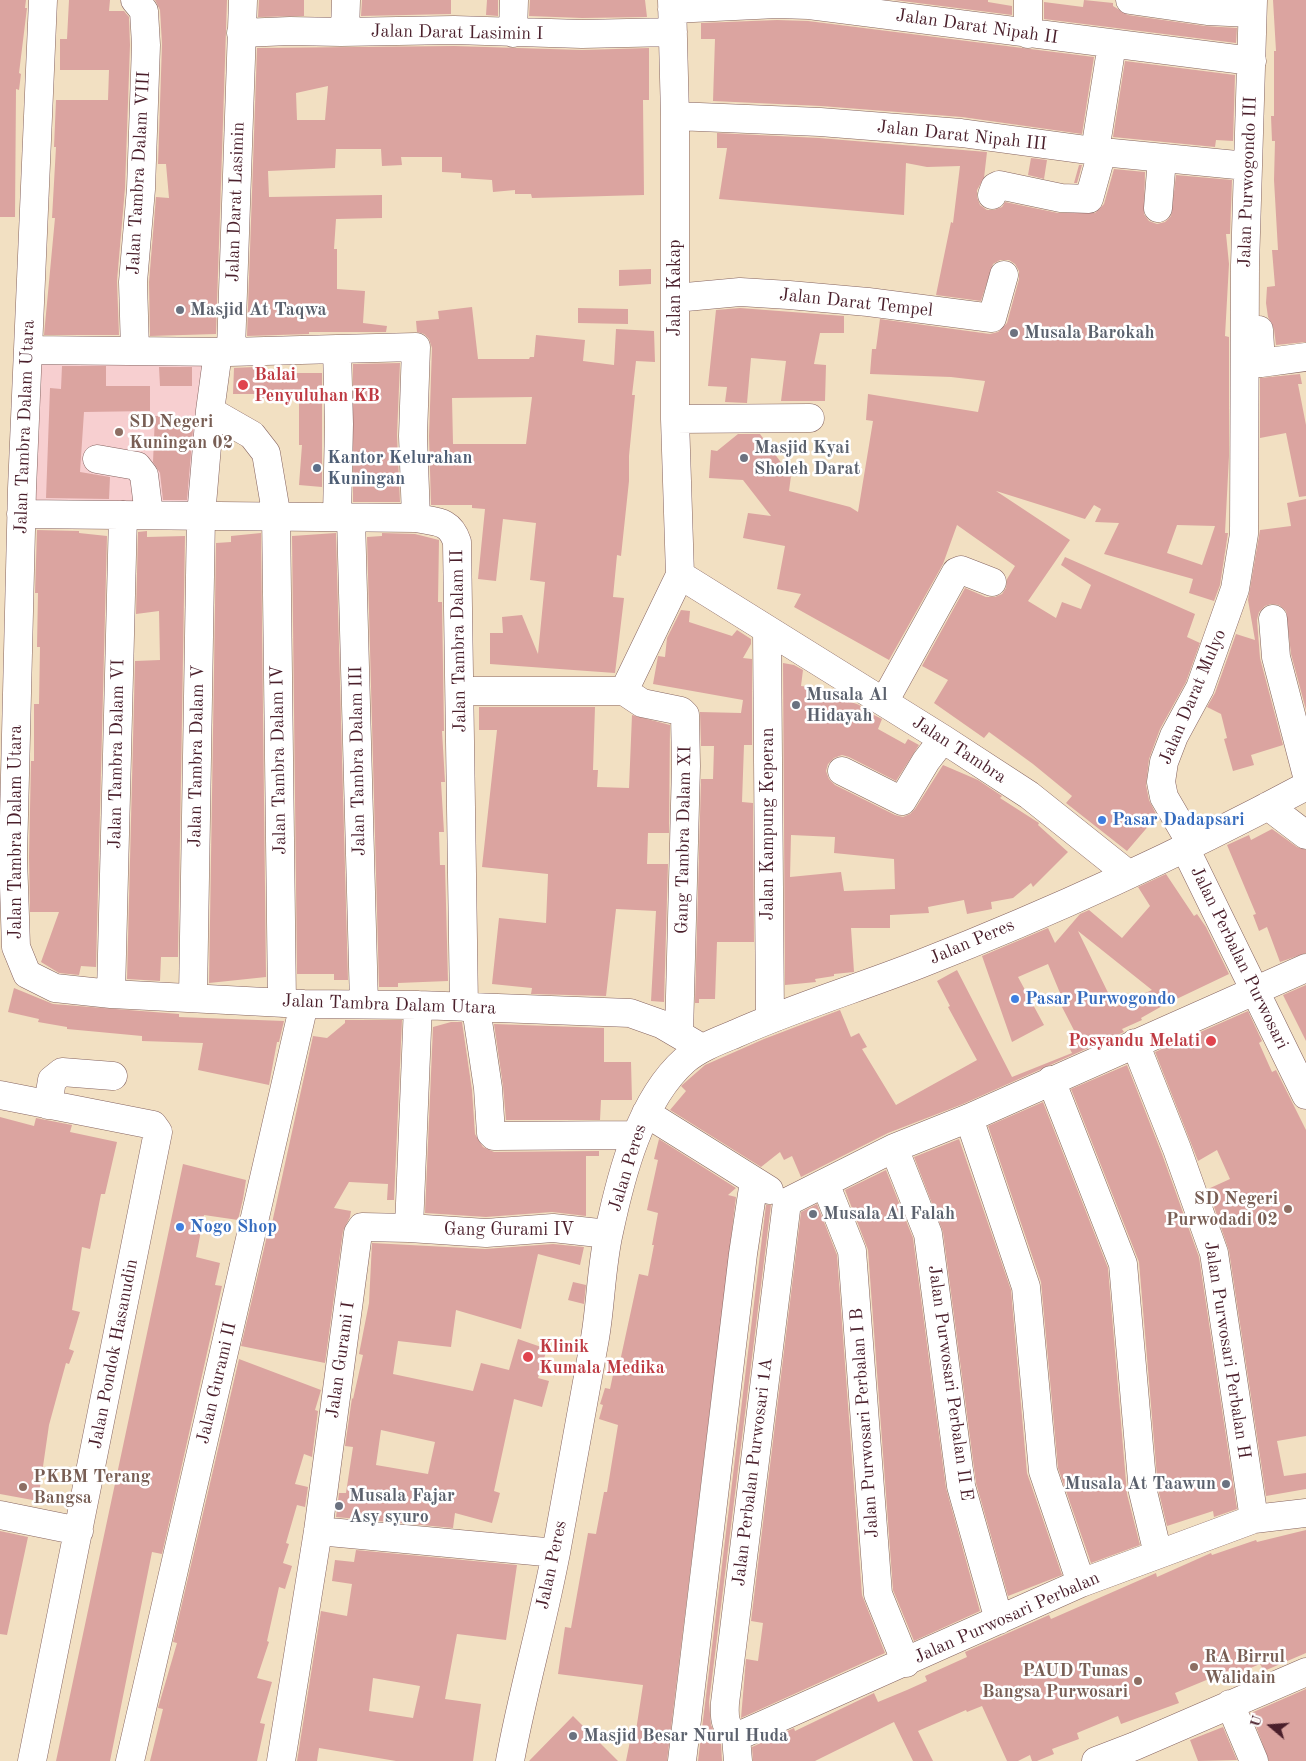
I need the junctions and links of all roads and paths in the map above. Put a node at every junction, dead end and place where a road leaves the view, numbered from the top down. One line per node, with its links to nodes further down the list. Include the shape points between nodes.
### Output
1 (43, 0): 25 (street, Jalan Tambra Dalam Utara)
2 (135, 0): 26 (street, Jalan Tambra Dalam VIII, via 144,11 146,45 141,189 133,282)
3 (243, 0): 11 (street, Jalan Darat Lasimin)
4 (346, 0): 10 (street)
5 (514, 0): 12 (street)
6 (1028, 0): 13 (street)
7 (1130, 0): 8 (street, via 1207,11)
8 (1258, 4): 15 (street, Jalan Purwogondo III); 29 (street, via 1267,143 1259,332)
9 (672, 14): 12 (street, Jalan Darat Lasimin I, via 582,34); 13 (street, Jalan Darat Nipah II, via 777,4 809,5); 16 (street, Jalan Kakap)
10 (345, 32): 11 (street, Jalan Darat Lasimin I); 12 (street, Jalan Darat Lasimin I, via 454,30)
11 (241, 33): 27 (street, Jalan Darat Lasimin, via 232,336)
12 (513, 33)
13 (1028, 34): 14 (street, Jalan Darat Nipah II)
14 (1112, 44): 15 (street, Jalan Darat Nipah II); 17 (street)
15 (1252, 61): 19 (street, Jalan Purwogondo III)
16 (676, 116): 17 (street, Jalan Darat Nipah III, via 820,122 960,133); 23 (street, Jalan Kakap)
17 (1099, 151): 18 (street, Jalan Darat Nipah III); 20 (street, via 1089,199 1061,198 999,185)
18 (1162, 158): 19 (street, Jalan Darat Nipah III); 21 (street)
19 (1248, 166): 29 (street, Jalan Purwogondo III)
20 (992, 195)
21 (1158, 208)
22 (1004, 275): 23 (street, Jalan Darat Tempel, via 992,318 789,295 740,292)
23 (675, 298): 32 (street, Jalan Kakap)
24 (337, 349): 27 (street); 38 (street, Jalan Tambra Dalam III); 39 (street, via 416,347 413,436)
25 (28, 350): 26 (street); 34 (street, Jalan Tambra Dalam Utara)
26 (135, 350): 27 (street)
27 (223, 352): 30 (street, Jalan Darat Lasimin)
28 (1306, 357): 29 (street)
29 (1254, 363): 53 (street, Jalan Darat Mulyo, via 1244,534 1235,589 1200,688 1174,736 1162,767 1164,798)
30 (210, 411): 36 (street, Jalan Tambra Dalam V); 37 (street, Jalan Tambra Dalam IV, via 252,435 266,453)
31 (810, 418): 32 (street)
32 (675, 419): 40 (street, Jalan Kakap)
33 (97, 459): 35 (street, Jalan Tambra Dalam VI, via 137,466 142,470 144,475)
34 (14, 497): 35 (street, Jalan Tambra Dalam II); 54 (street, Jalan Tambra Dalam Utara)
35 (136, 515): 36 (street, Jalan Tambra Dalam II); 58 (street, Jalan Tambra Dalam VI)
36 (201, 516): 37 (street, Jalan Tambra Dalam II); 59 (street, Jalan Tambra Dalam V)
37 (276, 517): 38 (street, Jalan Tambra Dalam II); 60 (street, Jalan Tambra Dalam IV)
38 (344, 518): 39 (street, Jalan Tambra Dalam II); 61 (street, Jalan Tambra Dalam III)
39 (416, 518): 44 (street, Jalan Tambra Dalam II, via 444,524 453,530 457,542)
40 (680, 576): 43 (street, Jalan Tambra); 45 (street)
41 (992, 582): 46 (street, via 962,570 956,572)
42 (1273, 619): 49 (street, via 1276,657)
43 (767, 630): 46 (street, Jalan Tambra); 64 (street, Jalan Kampung Keperan)
44 (460, 691): 45 (street); 63 (street, Jalan Tambra Dalam II)
45 (624, 691): 65 (street, Gang Tambra Dalam XI, via 637,702 682,711 685,715)
46 (884, 702): 47 (street, Jalan Tambra)
47 (943, 739): 48 (street, via 902,801); 55 (street, Jalan Tambra, via 1029,795)
48 (842, 771)
49 (1306, 772)
50 (1306, 786): 51 (street, Jalan Peres)
51 (1268, 806): 52 (street); 53 (street, Jalan Peres)
52 (1306, 835)
53 (1189, 847): 55 (street, Jalan Peres); 57 (street, Jalan Perbalan Purwosari)
54 (6, 855): 58 (street, Jalan Tambra Dalam Utara, via 16,946 27,974 55,988)
55 (1128, 874): 64 (street, Jalan Peres, via 920,964)
56 (1306, 968): 57 (street)
57 (1255, 991): 66 (street); 71 (street, Jalan Perbalan Purwosari)
58 (111, 994): 59 (street, Jalan Tambra Dalam Utara)
59 (193, 997): 60 (street, Jalan Tambra Dalam Utara)
60 (293, 1004): 61 (street, Jalan Tambra Dalam Utara); 96 (street, Jalan Gurami II)
61 (364, 1004): 62 (street, Jalan Tambra Dalam Utara)
62 (418, 1005): 63 (street, Jalan Tambra Dalam Utara); 79 (street)
63 (470, 1008): 65 (street, Jalan Tambra Dalam Utara, via 630,1013); 74 (street, Jalan Tambra Dalam II, via 488,1088 491,1133 494,1136)
64 (770, 1018): 67 (street, Jalan Peres)
65 (680, 1034): 67 (street, Jalan Tambra Dalam Utara)
66 (1135, 1043): 69 (street); 83 (street, Jalan Purwosari Perbalan H, via 1214,1253)
67 (702, 1048): 74 (street, Jalan Peres, via 686,1059 668,1079)
68 (113, 1076): 72 (street, via 62,1072 52,1080)
69 (1051, 1080): 73 (street); 87 (street, via 1123,1264 1143,1492)
70 (0, 1095): 72 (street)
71 (1306, 1095)
72 (48, 1104): 84 (street, Jalan Pondok Hasanudin, via 153,1125 158,1132)
73 (969, 1118): 75 (street); 88 (street, via 1026,1287 1043,1470)
74 (640, 1124): 76 (street); 80 (street, Jalan Peres)
75 (894, 1148): 77 (street); 89 (street, Jalan Purwosari Perbalan II E, via 928,1234 961,1486)
76 (754, 1181): 78 (street); 99 (street)
77 (825, 1182): 78 (street); 90 (street, Jalan Purwosari Perbalan I B, via 852,1251 878,1594)
78 (787, 1202): 93 (street, Jalan Perbalan Purwosari 1A, via 724,1703 725,1722)
79 (409, 1228): 80 (street, Gang Gurami IV, via 486,1233 553,1228); 85 (street, Jalan Gurami I, via 362,1227 358,1233)
80 (608, 1234): 86 (street, Jalan Peres, via 596,1332)
81 (1306, 1513): 83 (street, Jalan Purwosari Perbalan)
82 (0, 1515): 84 (street)
83 (1254, 1519): 87 (street, Jalan Purwosari Perbalan)
84 (79, 1530): 95 (street, Jalan Pondok Hasanudin)
85 (318, 1531): 86 (street); 97 (street, Jalan Gurami I)
86 (556, 1553): 98 (street, Jalan Peres)
87 (1158, 1554): 88 (street, Jalan Purwosari Perbalan)
88 (1081, 1583): 89 (street, Jalan Purwosari Perbalan)
89 (999, 1620): 90 (street, Jalan Purwosari Perbalan)
90 (906, 1663): 93 (street, Jalan Purwosari Perbalan)
91 (1306, 1672): 92 (street)
92 (1230, 1704): 94 (street); 101 (street)
93 (737, 1749)
94 (1139, 1754): 100 (street)
95 (32, 1761)
96 (130, 1761)
97 (282, 1761)
98 (510, 1761)
99 (682, 1761)
100 (1096, 1761)
101 (1254, 1761)

